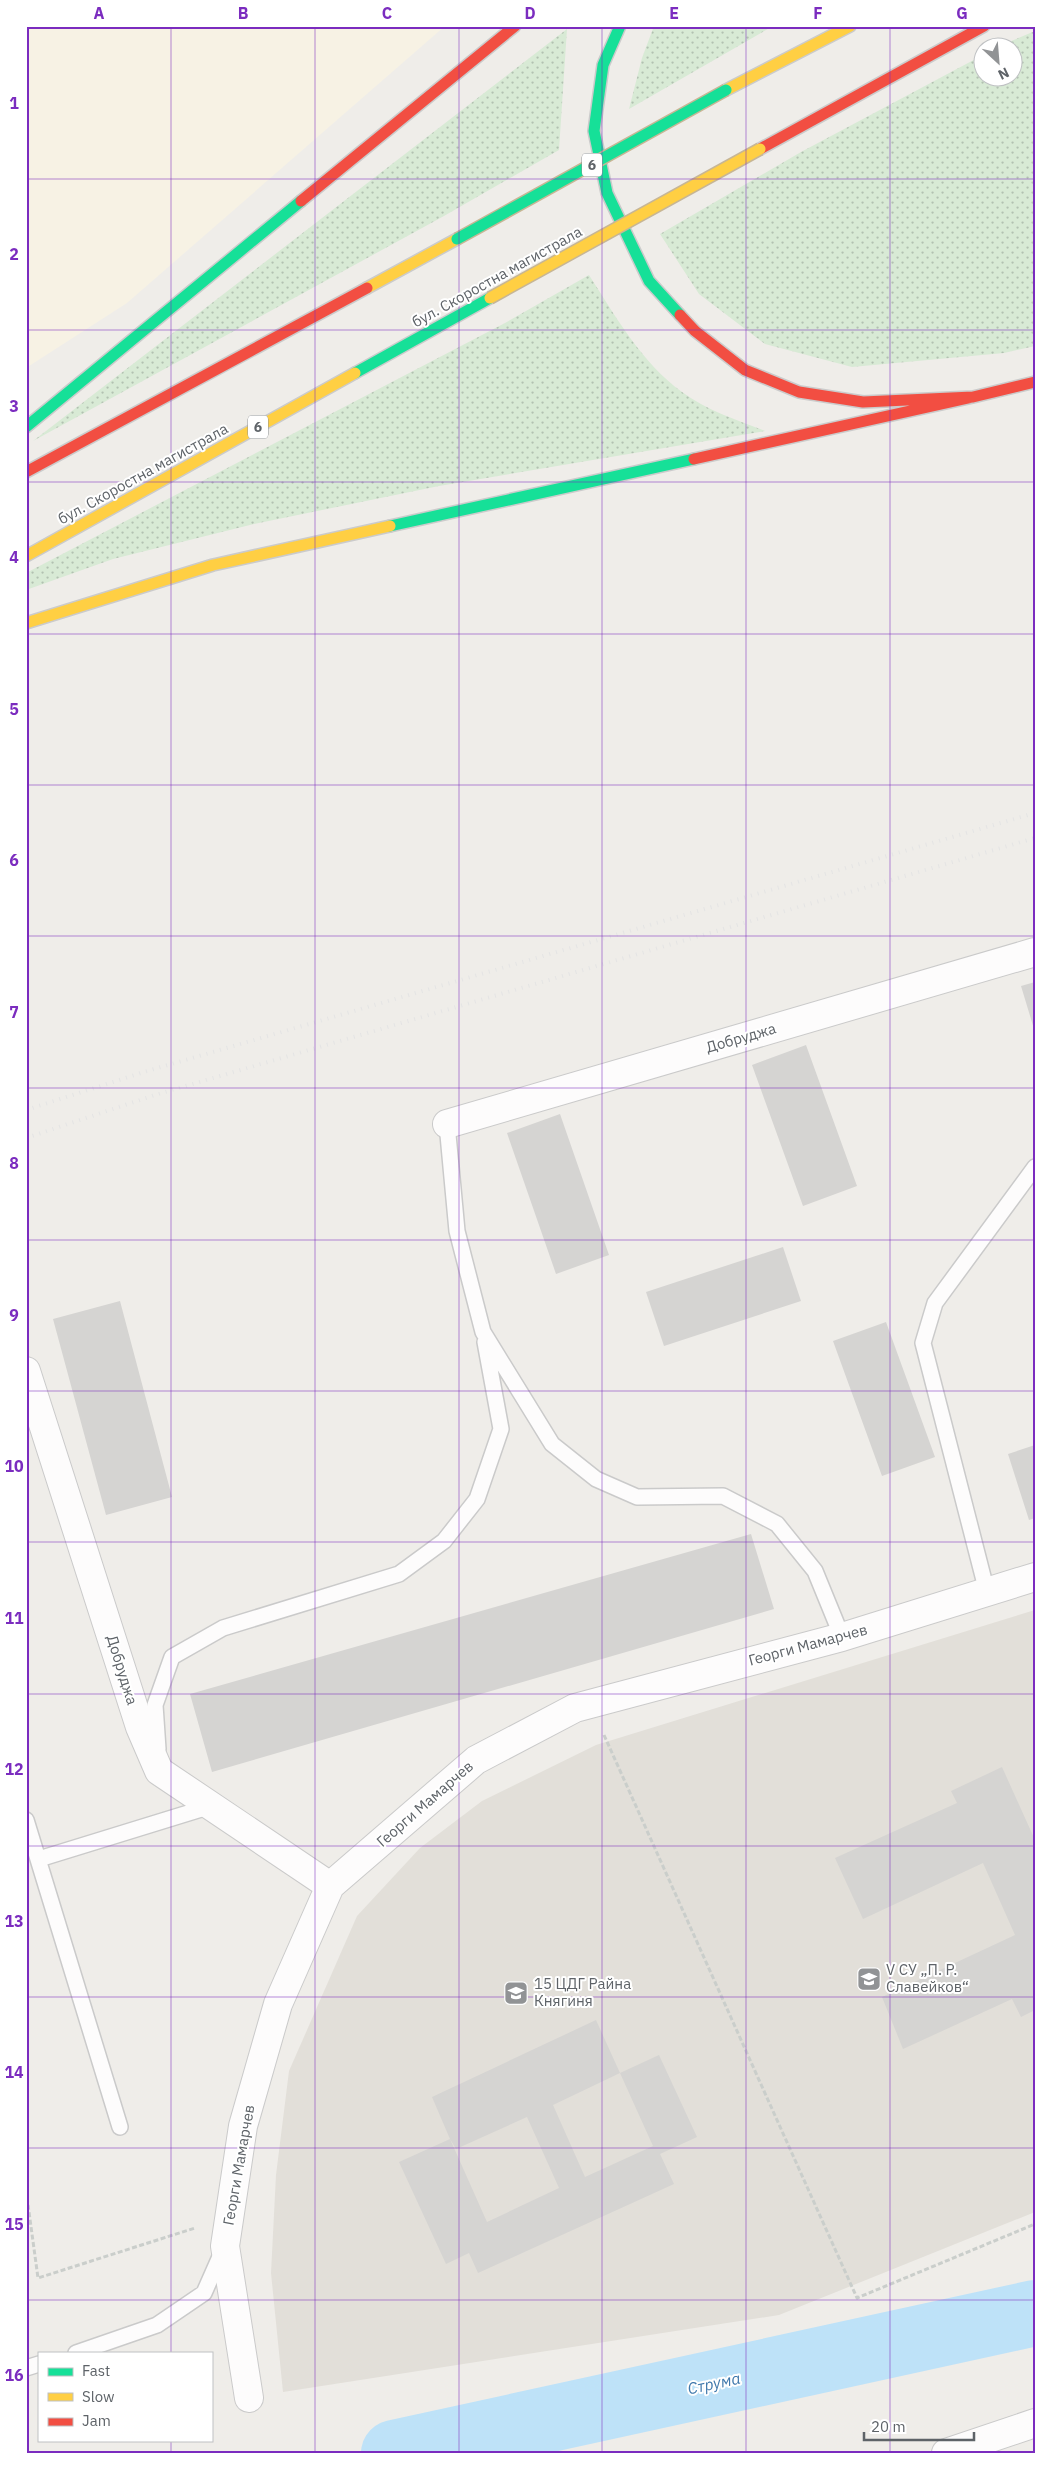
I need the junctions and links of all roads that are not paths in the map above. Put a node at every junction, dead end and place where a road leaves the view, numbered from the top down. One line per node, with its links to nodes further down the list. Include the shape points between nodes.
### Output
1 (516, 26): 7 (main road)
2 (620, 26): 6 (main road, via 602,65 594,131 607,193 649,281 695,332 745,370 799,392 863,402)
3 (850, 26): 8 (main road, 6, bridge, via 726,90)
4 (984, 26): 9 (main road, бул. Скоростна магистрала / 6, bridge)
5 (1035, 382): 6 (main road)
6 (973, 397): 10 (main road, via 213,565)
7 (26, 427)
8 (26, 472)
9 (26, 556)
10 (26, 624)
11 (1035, 952): 12 (street, Добруджа)
12 (447, 1124): 14 (lane, via 458,1231)
13 (1035, 1167): 17 (lane, via 935,1303 923,1343)
14 (483, 1332): 18 (lane, via 552,1444 596,1479 637,1497 723,1496 777,1524 815,1571); 19 (lane, via 501,1429 477,1499 444,1541 399,1574 223,1628 172,1658 155,1705)
15 (26, 1372): 19 (street, Добруджа, via 140,1727)
16 (1035, 1577): 17 (street, Георги Мамарчев)
17 (988, 1592): 18 (street, Георги Мамарчев)
18 (842, 1637): 23 (street, Георги Мамарчев, via 575,1708 476,1760)
19 (159, 1771): 20 (street)
20 (211, 1806): 22 (lane); 23 (street)
21 (26, 1820): 22 (lane)
22 (39, 1859): 24 (lane)
23 (330, 1886): 25 (street, Георги Мамарчев, via 278,2004 243,2126)
24 (120, 2127)
25 (225, 2246): 26 (lane, via 204,2293 157,2325); 29 (street, Георги Мамарчев)
26 (79, 2352)
27 (38, 2364): 28 (lane)
28 (26, 2368)
29 (249, 2398)
30 (1035, 2422): 31 (street)
31 (946, 2453)

